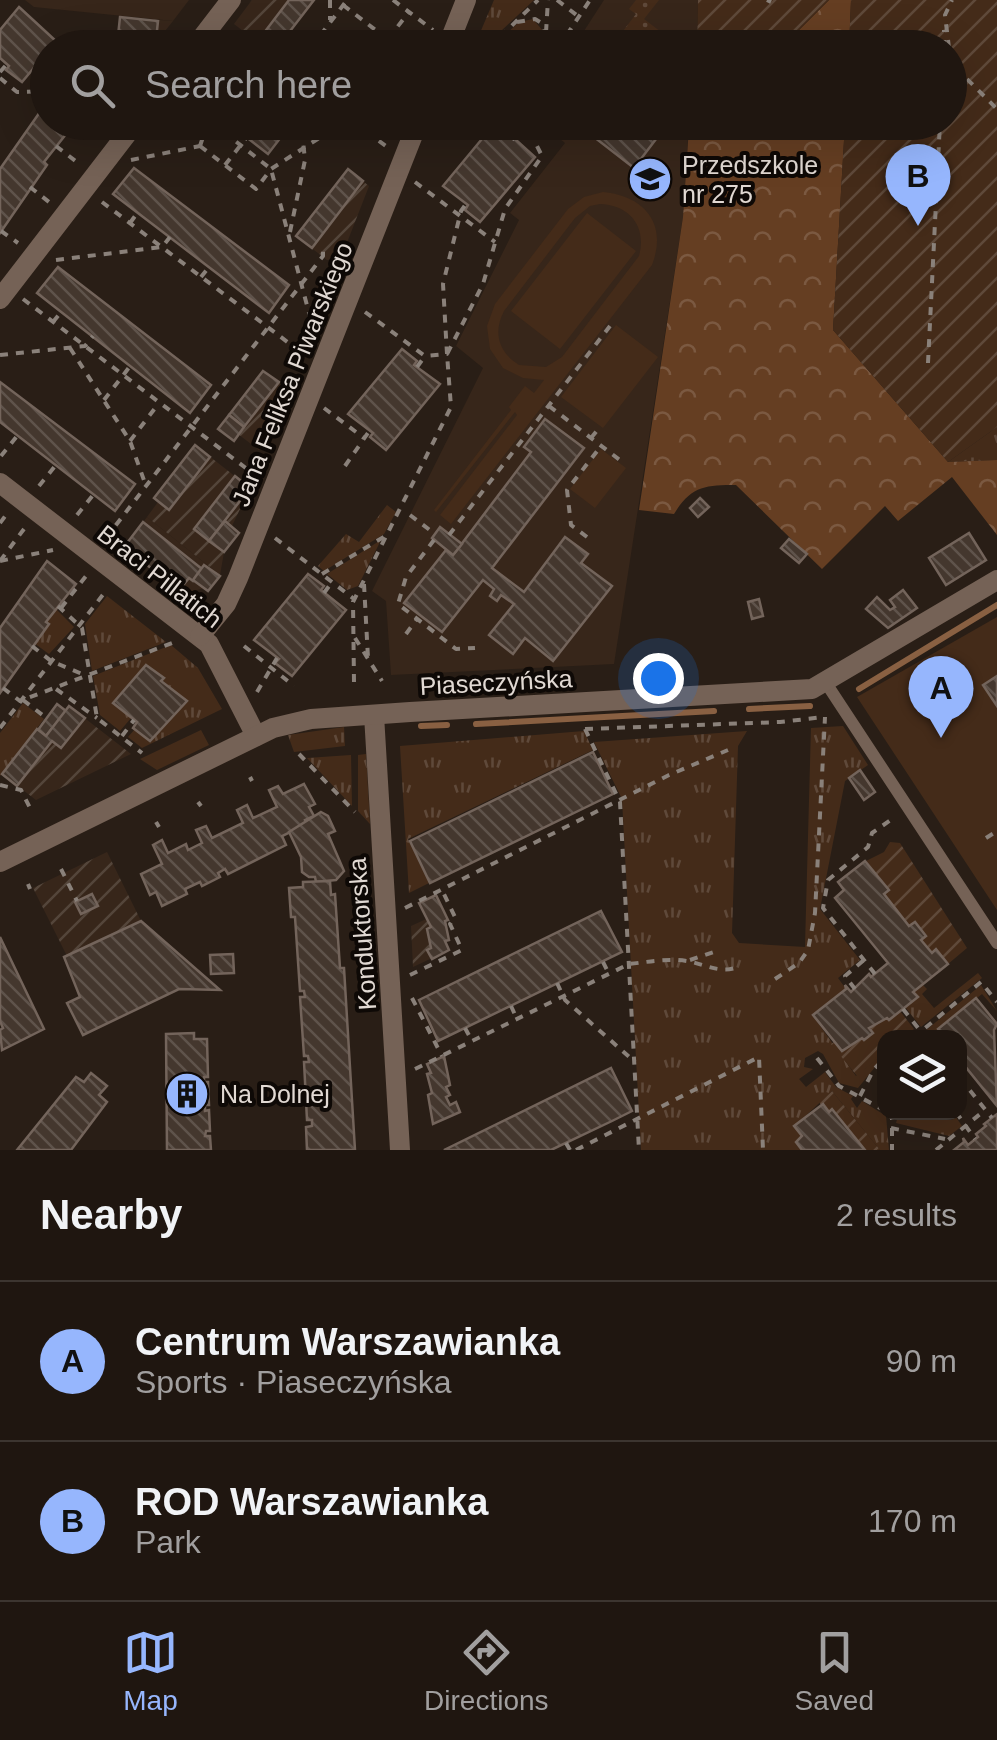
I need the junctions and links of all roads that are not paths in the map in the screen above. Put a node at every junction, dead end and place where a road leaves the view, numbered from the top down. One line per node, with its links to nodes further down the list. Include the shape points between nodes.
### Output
1 (231, 0): 3 (street)
2 (466, 0): 4 (street)
3 (208, 30)
4 (455, 30)
5 (123, 140): 7 (street)
6 (411, 140): 10 (street, Jana Feliksa Piwarskiego, via 226,604)
7 (10, 298)
8 (0, 482): 10 (street, Braci Pillatich)
9 (997, 580): 11 (street, Piaseczyńska)
10 (200, 636): 13 (street, Braci Pillatich)
11 (826, 683): 12 (street, Piaseczyńska); 15 (lane)
12 (374, 715): 13 (street, Piaseczyńska, via 294,722); 16 (street, Konduktorska)
13 (256, 736): 14 (street, Piaseczyńska)
14 (0, 862)
15 (997, 943)
16 (400, 1150)

